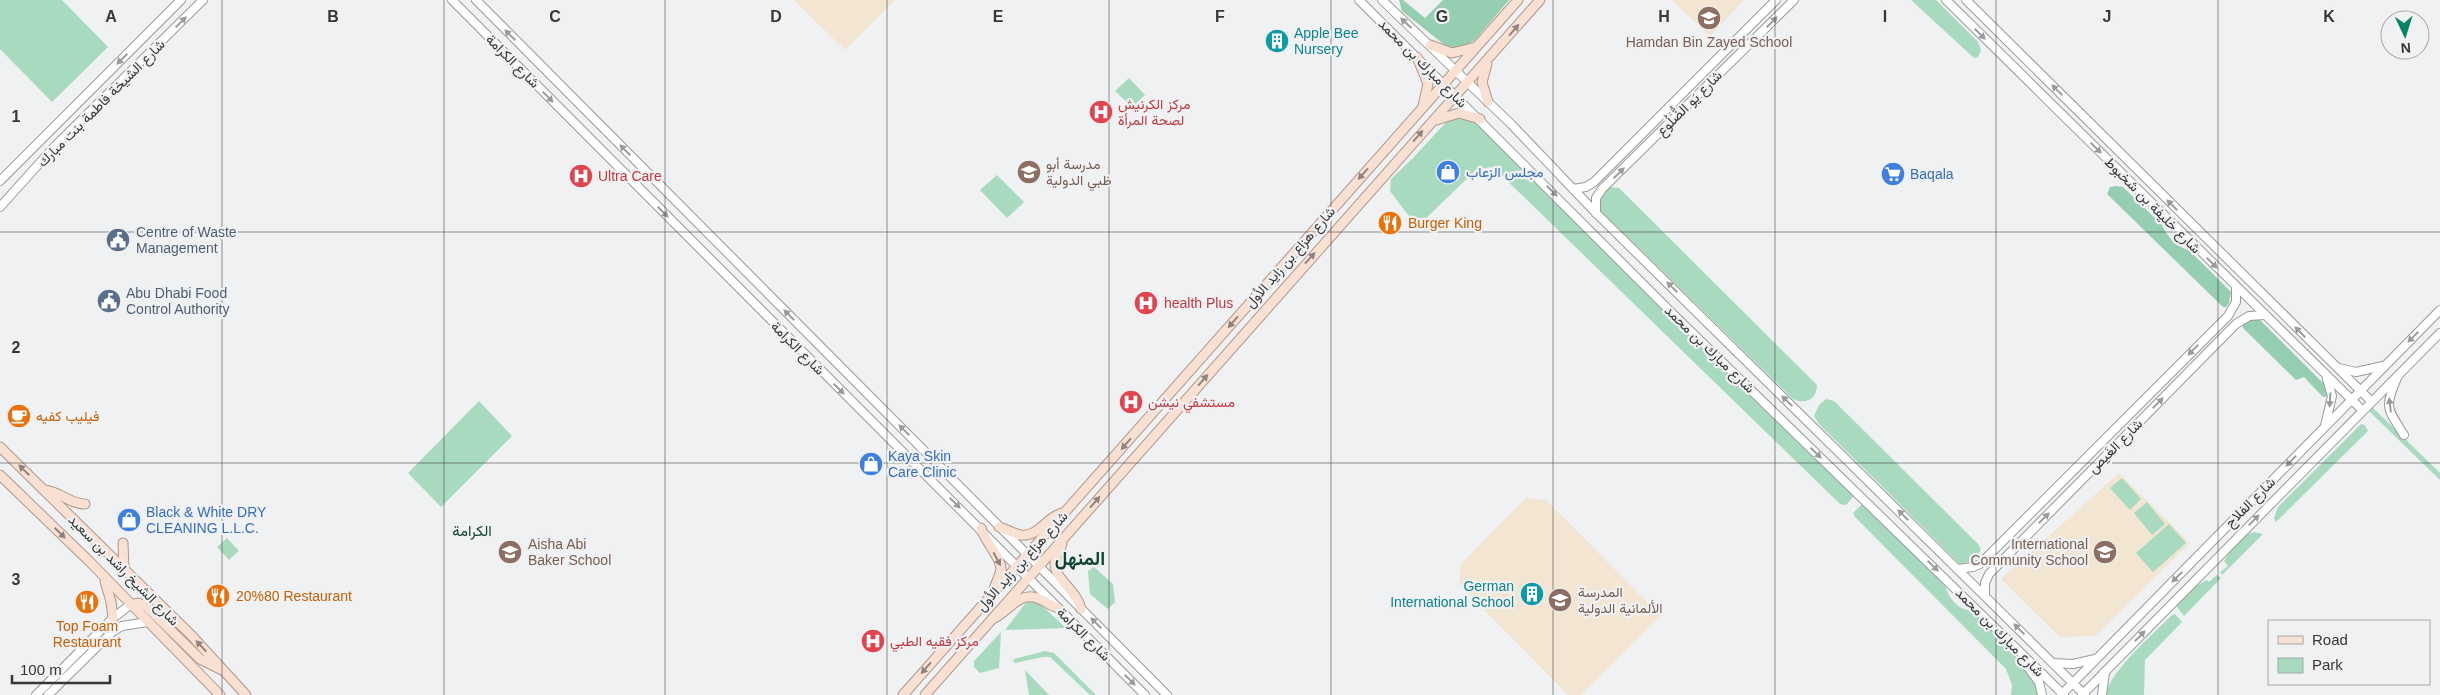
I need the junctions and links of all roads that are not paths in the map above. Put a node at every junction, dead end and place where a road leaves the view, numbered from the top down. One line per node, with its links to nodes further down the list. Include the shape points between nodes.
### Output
1 (181, 0): 25 (main road, شارع الشيخة فاطمة بنت مبارك, one-way to 25)
2 (203, 0): 27 (main road, شارع الشيخة فاطمة بنت مبارك, one-way to 2, via 55,146)
3 (452, 0): 49 (main road, شارع الكرامة, one-way to 49)
4 (476, 0): 48 (main road, شارع الكرامة, one-way to 4)
5 (1359, 0): 15 (main road, شارع مبارك بن محمد)
6 (1382, 0): 13 (main road, شارع مبارك بن محمد, one-way to 6)
7 (1518, 0): 14 (main road, شارع هزاع بن زايد الأول)
8 (1540, 0): 16 (main road, شارع هزاع بن زايد الأول, one-way to 8)
9 (1776, 0): 26 (main road, شارع يَو الضُّلُوع, via 1594,182 1586,187)
10 (1794, 0): 28 (main road, شارع يَو الضُّلُوع, one-way to 10, via 1599,192)
11 (1946, 0): 29 (main road, شارع خليفة بن شخبوط, one-way to 29)
12 (1966, 0): 34 (main road, شارع خليفة بن شخبوط, one-way to 12)
13 (1430, 45): 14 (main road, via 1452,53); 17 (main road, شارع مبارك بن محمد)
14 (1478, 46): 17 (main road, شارع هزاع بن زايد الأول)
15 (1417, 57): 19 (main road, شارع مبارك بن محمد); 22 (main road, via 1428,84)
16 (1488, 60): 18 (main road, شارع هزاع بن زايد الأول); 21 (main road, via 1482,82)
17 (1456, 71): 18 (main road, شارع مبارك بن محمد); 19 (main road, شارع هزاع بن زايد الأول)
18 (1468, 82): 20 (main road, شارع هزاع بن زايد الأول); 21 (main road, شارع مبارك بن محمد)
19 (1444, 85): 20 (main road, شارع مبارك بن محمد); 22 (main road, شارع هزاع بن زايد الأول)
20 (1455, 96): 23 (main road, شارع مبارك بن محمد); 24 (main road, شارع هزاع بن زايد الأول)
21 (1488, 102): 26 (main road, شارع مبارك بن محمد)
22 (1420, 112): 47 (main road, شارع هزاع بن زايد الأول, one-way to 47)
23 (1480, 119): 24 (main road, via 1459,113); 67 (main road, شارع مبارك بن محمد, one-way to 67, via 1675,316)
24 (1431, 122): 50 (main road, شارع هزاع بن زايد الأول, one-way to 24)
25 (0, 181)
26 (1573, 188): 28 (main road, شارع مبارك بن محمد)
27 (0, 207)
28 (1596, 213): 55 (main road, شارع مبارك بن محمد, one-way to 28)
29 (2236, 287): 31 (main road, شارع خليفة بن شخبوط); 55 (main road, شارع الغَيص, one-way to 55, via 2236,302 2228,316 1980,564)
30 (2440, 310): 33 (main road, شارع الفلاح, one-way to 33)
31 (2264, 315): 35 (main road, شارع خليفة بن شخبوط); 60 (main road, شارع الغَيص, one-way to 31, via 1989,574 2229,331 2246,317)
32 (2440, 333): 36 (main road, شارع الفلاح)
33 (2387, 364): 34 (main road, via 2365,372); 37 (main road, شارع الفلاح)
34 (2335, 366): 37 (main road, شارع خليفة بن شخبوط)
35 (2325, 375): 38 (main road, شارع خليفة بن شخبوط); 41 (main road, one-way to 41, via 2332,396)
36 (2399, 375): 39 (main road, شارع الفلاح); 42 (main road, one-way to 36, via 2391,414 2388,402)
37 (2360, 391): 38 (main road, شارع الفلاح); 39 (main road, شارع خليفة بن شخبوط)
38 (2352, 400): 40 (main road, شارع خليفة بن شخبوط); 41 (main road, شارع الفلاح)
39 (2370, 401): 40 (main road, شارع الفلاح)
40 (2362, 410): 71 (main road, شارع الفلاح, one-way to 40)
41 (2325, 426): 68 (main road, شارع الفلاح, one-way to 68)
42 (2404, 435)
43 (0, 446): 45 (main road, شارع الشيخ راشد بن سعيد, one-way to 43)
44 (2, 479): 57 (main road, شارع الشيخ راشد بن سعيد, one-way to 57)
45 (44, 490): 46 (main road, via 58,493 74,503); 56 (main road, شارع الشيخ راشد بن سعيد)
46 (85, 504)
47 (1065, 513): 48 (main road, via 1054,516 1038,531 1028,535); 52 (main road, شارع هزاع بن زايد الأول)
48 (999, 527): 52 (main road, شارع الكرامة)
49 (981, 528): 53 (main road, شارع الكرامة); 59 (main road, one-way to 59, via 1000,564)
50 (1063, 539): 54 (main road, شارع هزاع بن زايد الأول); 63 (main road, via 1055,559 1056,569 1075,593)
51 (123, 543): 56 (main road)
52 (1027, 555): 53 (main road, شارع هزاع بن زايد الأول); 54 (main road, شارع الكرامة)
53 (1018, 565): 58 (main road, شارع الكرامة); 59 (main road, شارع هزاع بن زايد الأول)
54 (1038, 566): 58 (main road, شارع هزاع بن زايد الأول); 63 (main road, شارع الكرامة)
55 (1958, 569): 60 (main road, شارع مبارك بن محمد)
56 (124, 570): 70 (main road, شارع الشيخ راشد بن سعيد, one-way to 56)
57 (103, 576): 61 (main road, شارع الشيخ راشد بن سعيد); 64 (main road)
58 (1028, 577): 62 (main road, شارع الكرامة); 65 (main road, شارع هزاع بن زايد الأول)
59 (993, 592): 79 (main road, شارع هزاع بن زايد الأول, one-way to 79)
60 (1985, 596): 69 (main road, شارع مبارك بن محمد, one-way to 60)
61 (130, 605): 64 (main road); 66 (main road, شارع الشيخ راشد بن سعيد); 70 (main road, via 146,606 200,659)
62 (1058, 608): 65 (main road, via 1027,596); 81 (main road, شارع الكرامة, one-way to 81)
63 (1081, 608): 82 (main road, شارع الكرامة, one-way to 63)
64 (113, 618): 75 (main road)
65 (989, 620): 80 (main road, شارع هزاع بن زايد الأول)
66 (147, 622): 76 (main road, via 122,626 112,632); 77 (main road, شارع الشيخ راشد بن سعيد)
67 (2010, 641): 73 (main road, شارع مبارك بن محمد); 83 (main road, via 2039,682)
68 (2097, 658): 69 (main road, via 2073,664); 72 (main road, شارع الفلاح)
69 (2054, 663): 72 (main road, شارع مبارك بن محمد)
70 (224, 671): 78 (main road, شارع الشيخ راشد بن سعيد)
71 (2106, 671): 74 (main road, شارع الفلاح); 84 (main road)
72 (2073, 683): 73 (main road, شارع الفلاح); 74 (main road, شارع مبارك بن محمد)
73 (2062, 694)
74 (2083, 694)
75 (36, 695)
76 (48, 695)
77 (220, 695)
78 (246, 695)
79 (903, 695)
80 (925, 695)
81 (1145, 695)
82 (1167, 695)
83 (2042, 695)
84 (2102, 695)

